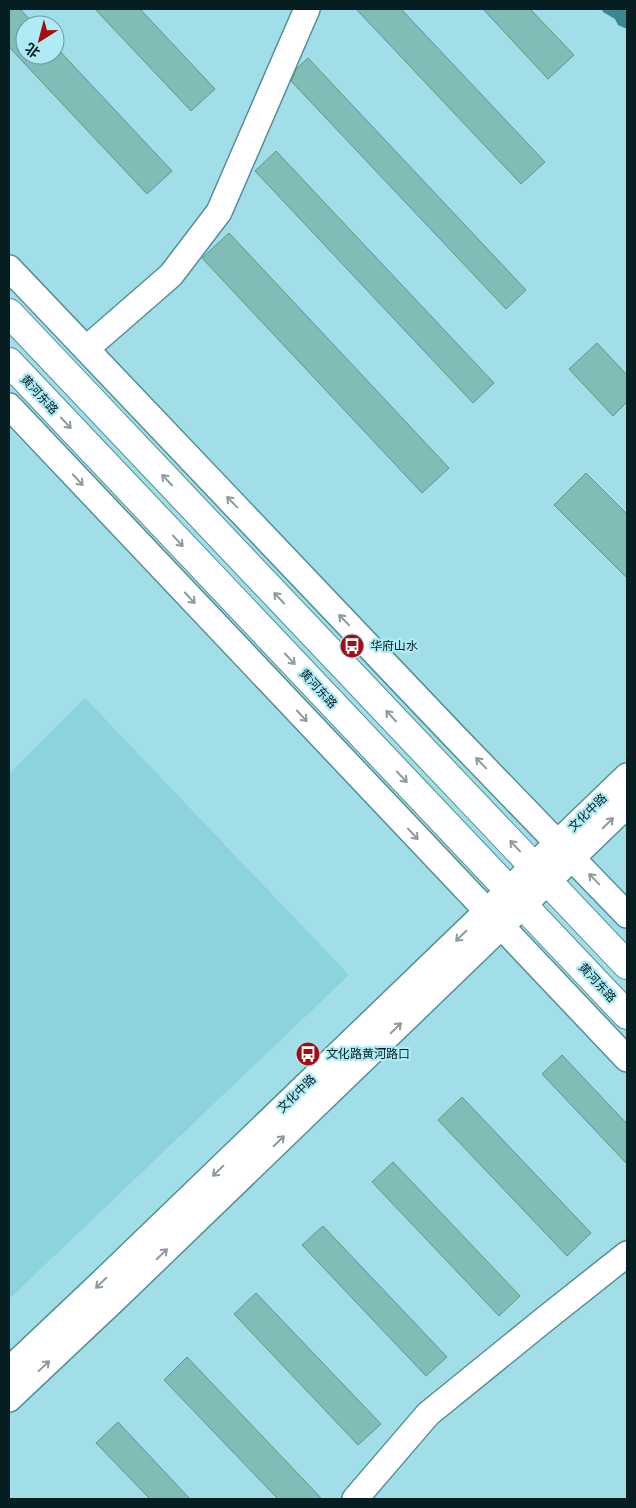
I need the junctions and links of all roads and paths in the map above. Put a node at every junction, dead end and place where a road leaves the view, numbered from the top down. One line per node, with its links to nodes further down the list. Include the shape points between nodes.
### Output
1 (307, 9): 4 (street, via 219,212 171,275)
2 (9, 268): 4 (street)
3 (9, 313): 10 (main road, one-way to 3)
4 (86, 349): 9 (street, one-way to 4)
5 (9, 362): 11 (main road, 黄河东路, one-way to 11)
6 (9, 406): 13 (street, one-way to 13)
7 (627, 776): 9 (street, 文化中路)
8 (627, 805): 9 (street, 文化中路, one-way to 8)
9 (566, 850): 10 (street, 文化中路); 12 (street, one-way to 9)
10 (541, 874): 11 (street, 文化中路); 14 (main road)
11 (516, 898): 13 (street, 文化中路); 15 (main road, 黄河东路)
12 (627, 914)
13 (494, 919): 16 (street); 18 (street, 文化中路, one-way to 18); 19 (street, 文化中路, one-way to 13, via 115,1299)
14 (627, 965)
15 (627, 1015)
16 (627, 1058)
17 (627, 1254): 20 (street, via 428,1414)
18 (9, 1370)
19 (9, 1399)
20 (361, 1497)

